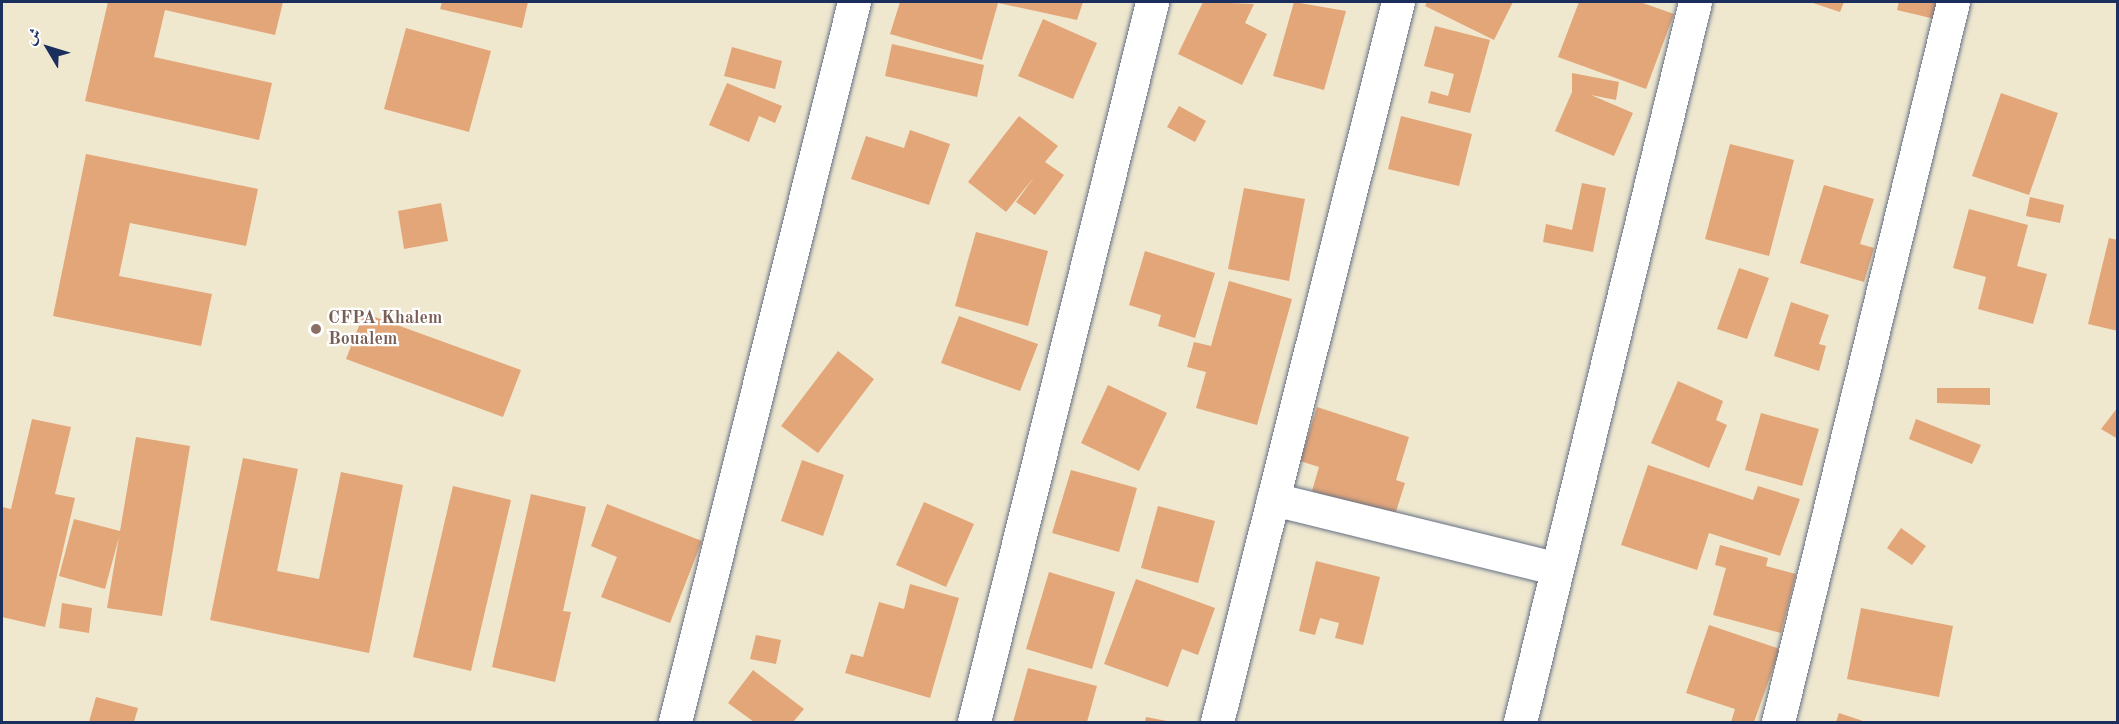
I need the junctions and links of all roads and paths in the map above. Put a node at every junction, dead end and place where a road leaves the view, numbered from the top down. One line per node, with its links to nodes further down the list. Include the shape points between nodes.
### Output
1 (854, 2): 8 (street)
2 (1152, 2): 9 (street)
3 (1398, 2): 6 (street)
4 (1695, 2): 7 (street)
5 (1953, 2): 12 (street)
6 (1273, 499): 7 (street); 10 (street)
7 (1557, 569): 11 (street)
8 (675, 723)
9 (974, 723)
10 (1217, 723)
11 (1520, 723)
12 (1778, 723)

